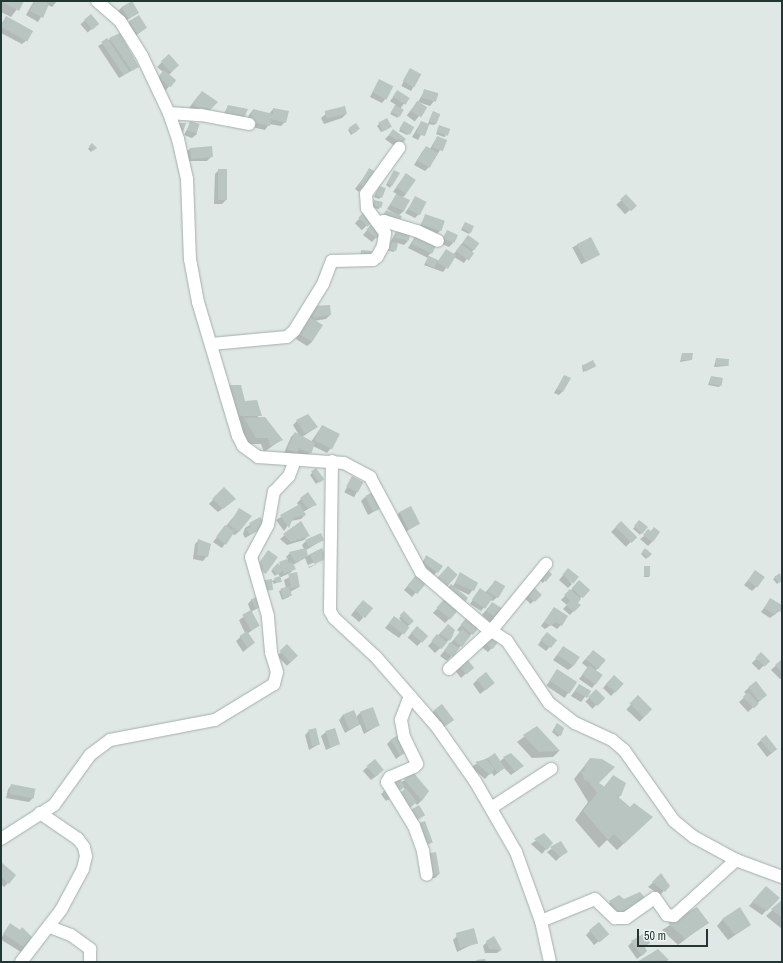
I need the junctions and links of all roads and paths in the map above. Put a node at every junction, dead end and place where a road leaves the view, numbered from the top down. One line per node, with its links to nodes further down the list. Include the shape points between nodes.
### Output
1 (97, 1): 2 (street, via 120,21 129,35)
2 (169, 113): 3 (street, via 201,115); 7 (street, via 183,160 190,259 198,302)
3 (249, 124)
4 (399, 148): 5 (street, via 366,194 367,208)
5 (379, 222): 6 (street, via 384,221 417,231); 7 (street, via 385,233 379,254 373,260 332,261 327,267 323,284 290,335)
6 (438, 241)
7 (211, 344): 8 (street, via 222,386 243,446 258,457)
8 (295, 460): 9 (street); 16 (street, via 289,476 274,492 268,524 251,557 268,616 276,679 272,686 215,720 110,740 90,756 54,805)
9 (332, 461): 11 (street, via 349,465 370,477 421,572); 13 (street, via 330,610 334,618 376,656)
10 (546, 564): 11 (street)
11 (490, 630): 12 (street); 18 (street, via 507,641 516,651 531,680 549,704 575,723 612,740 632,760 674,821 694,837)
12 (449, 669)
13 (410, 696): 15 (street, via 438,727); 19 (street, via 402,720 404,737 417,764 390,777 387,782 414,826 423,851)
14 (551, 769): 15 (street)
15 (491, 808): 21 (street, via 516,852)
16 (40, 813): 17 (street); 22 (street, via 78,839 84,847 86,856 82,869)
17 (1, 839)
18 (736, 860): 20 (street); 21 (street, via 674,916 667,915 655,898 626,918 615,918 596,899)
19 (427, 874)
20 (782, 877)
21 (541, 921): 25 (street)
22 (50, 927): 23 (street); 24 (street, via 71,935 90,949)
23 (21, 962)
24 (90, 962)
25 (550, 962)

